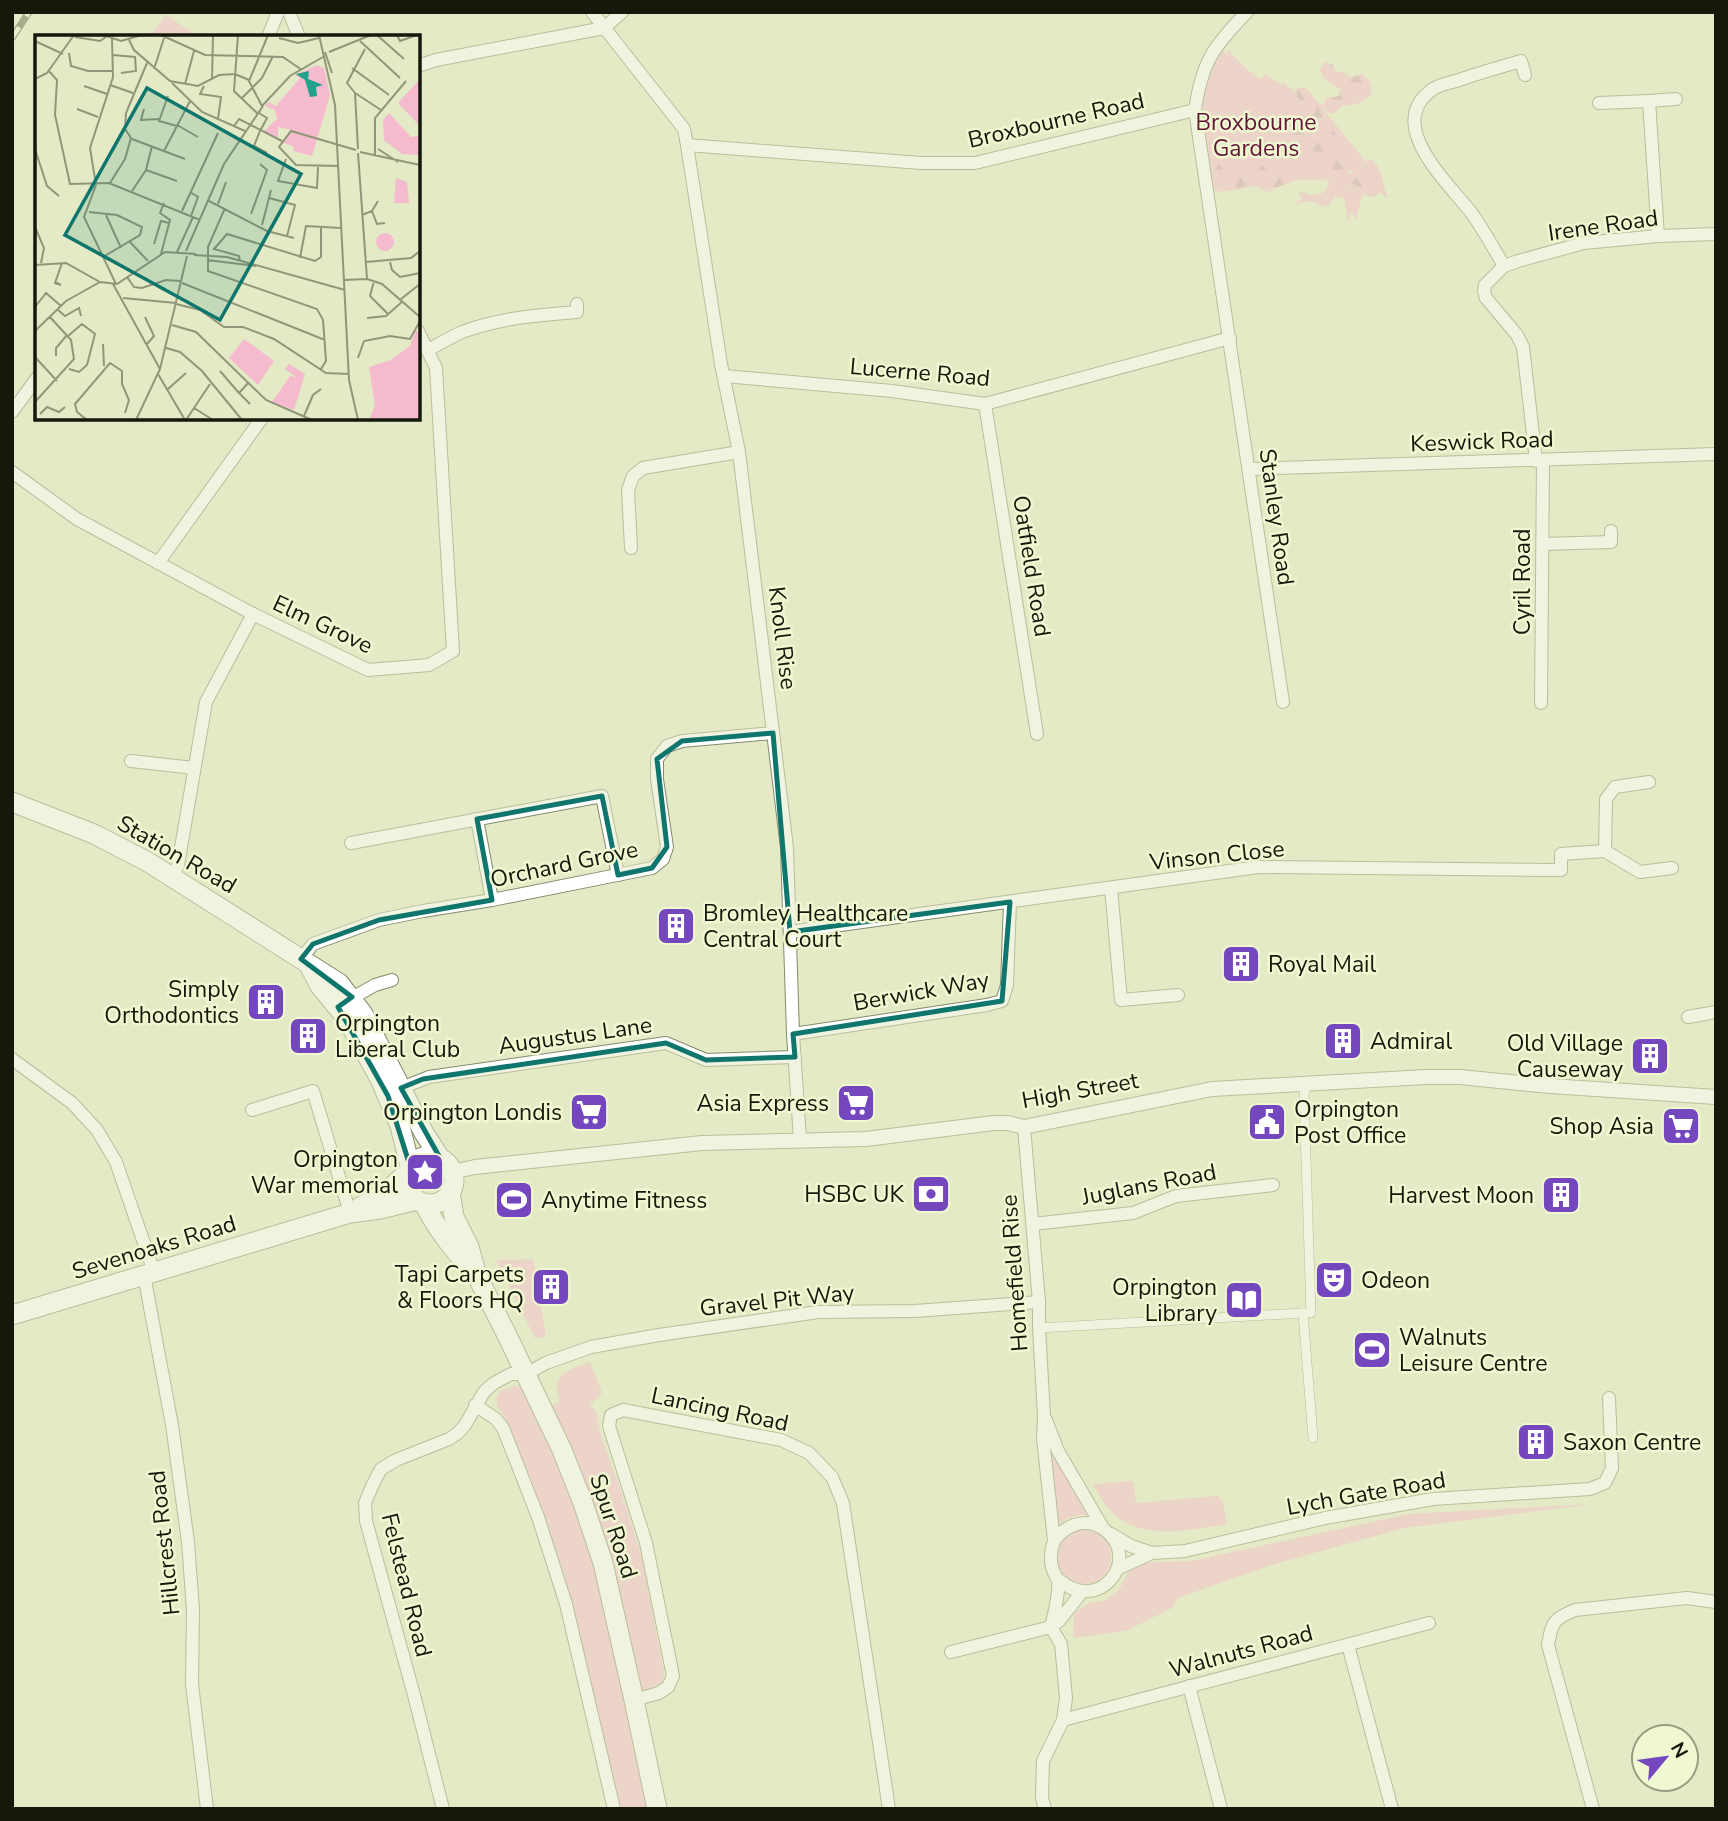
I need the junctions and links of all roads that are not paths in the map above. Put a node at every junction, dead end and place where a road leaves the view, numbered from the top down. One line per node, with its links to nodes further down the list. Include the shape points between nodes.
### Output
1 (278, 12): 7 (street)
2 (289, 12): 8 (street)
3 (592, 12): 6 (street, Knoll Rise)
4 (622, 12): 6 (street)
5 (1247, 12): 14 (street, via 1209,58)
6 (604, 27): 9 (street); 15 (street, Knoll Rise, via 684,129)
7 (269, 35)
8 (298, 35)
9 (420, 65)
10 (1525, 75): 18 (street, via 1521,61 1436,87 1415,110 1415,130 1422,148 1474,216)
11 (1676, 99): 12 (street)
12 (1649, 101): 13 (street); 17 (street)
13 (1599, 103)
14 (1195, 110): 15 (street, Broxbourne Road, via 975,163); 21 (street, Stanley Road)
15 (687, 145): 23 (street, Knoll Rise)
16 (1716, 234): 17 (street, Irene Road)
17 (1657, 236): 18 (street, Irene Road, via 1584,243)
18 (1504, 266): 30 (street, via 1484,291 1523,346)
19 (577, 304): 22 (street, via 577,312 488,324)
20 (420, 335): 22 (street, Elm Grove)
21 (1230, 338): 25 (street, Lucerne Road); 31 (street, Stanley Road)
22 (428, 350): 37 (street, Elm Grove, via 436,368 453,650 429,665 368,670)
23 (724, 376): 25 (street, Lucerne Road); 28 (street, Knoll Rise)
24 (35, 381): 26 (street)
25 (985, 404): 41 (street, Oatfield Road)
26 (12, 412)
27 (261, 420): 36 (street)
28 (738, 452): 35 (street, via 643,468 634,475 628,490); 40 (street, Knoll Rise)
29 (1716, 454): 30 (street, Keswick Road)
30 (1539, 461): 31 (street, Keswick Road); 34 (street, Cyril Road)
31 (1249, 468): 38 (street, Stanley Road)
32 (12, 472): 36 (street, Elm Grove, via 77,519)
33 (1611, 531): 34 (street, via 1611,542)
34 (1543, 544): 39 (street, Cyril Road)
35 (631, 548)
36 (158, 563): 37 (street, Elm Grove)
37 (253, 614): 43 (street, via 206,702)
38 (1283, 702)
39 (1541, 703)
40 (773, 733): 50 (street, Orchard Grove, via 667,746 657,759 667,847 663,859 652,868); 55 (street, Knoll Rise, via 787,848)
41 (1037, 734)
42 (131, 761): 43 (street)
43 (194, 768): 51 (street)
44 (1649, 782): 48 (street, via 1615,787 1606,799)
45 (12, 802): 51 (main road, Station Road, via 116,844)
46 (477, 820): 47 (street); 50 (street, via 602,796); 53 (street)
47 (351, 843)
48 (1605, 850): 49 (street, via 1640,872); 52 (street, Vinson Close, via 1562,854 1561,870 1258,867)
49 (1672, 868)
50 (618, 875): 53 (street, Orchard Grove)
51 (173, 876): 56 (main road, Station Road)
52 (1111, 888): 54 (street, Vinson Close); 58 (street, via 1121,1000)
53 (492, 900): 56 (street, Orchard Grove, via 379,920 313,944)
54 (1010, 902): 55 (street, Vinson Close); 62 (street, Berwick Way, via 1007,985 1002,1001)
55 (790, 932): 62 (street, Knoll Rise)
56 (305, 962): 59 (main road, Station Road, via 320,986)
57 (392, 980): 59 (street)
58 (1178, 995)
59 (345, 1002): 66 (main road, Station Road, via 363,1014); 72 (main road, Station Road, via 354,1031 400,1126)
60 (1716, 1012): 61 (street)
61 (1688, 1017)
62 (793, 1034): 63 (street, Knoll Rise)
63 (795, 1057): 66 (street, Augustus Lane, via 706,1060 666,1043 429,1077); 70 (street, Knoll Rise)
64 (12, 1059): 78 (street, Hillcrest Road, via 72,1103 97,1130 116,1162)
65 (1306, 1084): 67 (street, High Street, via 1444,1076); 69 (street, High Street, via 1212,1089); 81 (street, via 1311,1312)
66 (401, 1088): 71 (main road, Station Road, via 429,1143)
67 (1716, 1097)
68 (252, 1110): 76 (street, via 313,1091)
69 (1024, 1127): 70 (street, High Street, via 995,1123 866,1139); 77 (street, Homefield Rise)
70 (800, 1140): 71 (street, High Street, via 702,1143 475,1167)
71 (446, 1165): 72 (main road, via 432,1156 424,1157); 74 (main road, via 453,1186)
72 (408, 1170): 75 (main road, via 408,1189); 76 (main road, Sevenoaks Road, via 386,1192)
73 (1273, 1185): 77 (street, Juglans Road, via 1176,1195 1133,1213)
74 (450, 1192): 75 (main road, via 439,1202); 79 (main road, Spur Road, via 454,1217)
75 (421, 1202): 76 (main road, Sevenoaks Road); 79 (main road, Spur Road)
76 (350, 1213): 78 (main road, Sevenoaks Road)
77 (1033, 1224): 80 (street, Homefield Rise)
78 (149, 1273): 82 (main road, Sevenoaks Road); 103 (street, Hillcrest Road, via 188,1542 192,1684)
79 (477, 1276): 84 (main road, Spur Road)
80 (1039, 1302): 83 (street, Homefield Rise); 84 (street, Gravel Pit Way, via 788,1316 601,1344)
81 (1303, 1313): 83 (street); 88 (street)
82 (12, 1315)
83 (1038, 1328): 87 (street, Homefield Rise)
84 (526, 1374): 86 (street, Felstead Road, via 511,1374 494,1383); 101 (main road, Spur Road, via 562,1450 603,1563)
85 (1609, 1398): 91 (street, Lych Gate Road, via 1612,1468 1605,1483 1590,1489 1433,1499 1325,1518 1185,1551)
86 (475, 1405): 104 (street, Felstead Road, via 465,1425 449,1439 382,1469 365,1503); 105 (street, via 503,1428 538,1517 566,1604)
87 (1044, 1416): 89 (street, Homefield Rise, via 1058,1451); 90 (street, Homefield Rise)
88 (1312, 1438)
89 (1106, 1531): 90 (street, via 1089,1523 1078,1524); 91 (street, Lych Gate Road); 92 (street, via 1118,1548)
90 (1054, 1541): 93 (street, Homefield Rise, via 1050,1560)
91 (1152, 1553): 92 (street, Lych Gate Road)
92 (1117, 1569): 94 (street, via 1105,1585)
93 (1058, 1579): 94 (street); 97 (street, Homefield Rise)
94 (1082, 1592): 97 (street)
95 (1716, 1602): 111 (street, via 1687,1598 1575,1610 1560,1616 1551,1627 1548,1645)
96 (1429, 1623): 98 (street, Walnuts Road)
97 (1051, 1627): 99 (street); 102 (street, via 1062,1644)
98 (1348, 1645): 100 (street, Walnuts Road); 110 (street)
99 (951, 1652)
100 (1189, 1686): 102 (street, Walnuts Road); 109 (street)
101 (634, 1700): 106 (main road, Spur Road); 107 (street, Lancing Road, via 659,1693 673,1676 646,1543 608,1426 611,1415 623,1410 780,1440 809,1453 832,1477 843,1503)
102 (1063, 1720): 108 (street, via 1043,1760)
103 (207, 1809)
104 (443, 1809)
105 (614, 1809)
106 (657, 1809)
107 (889, 1809)
108 (1045, 1809)
109 (1221, 1809)
110 (1392, 1809)
111 (1592, 1809)

